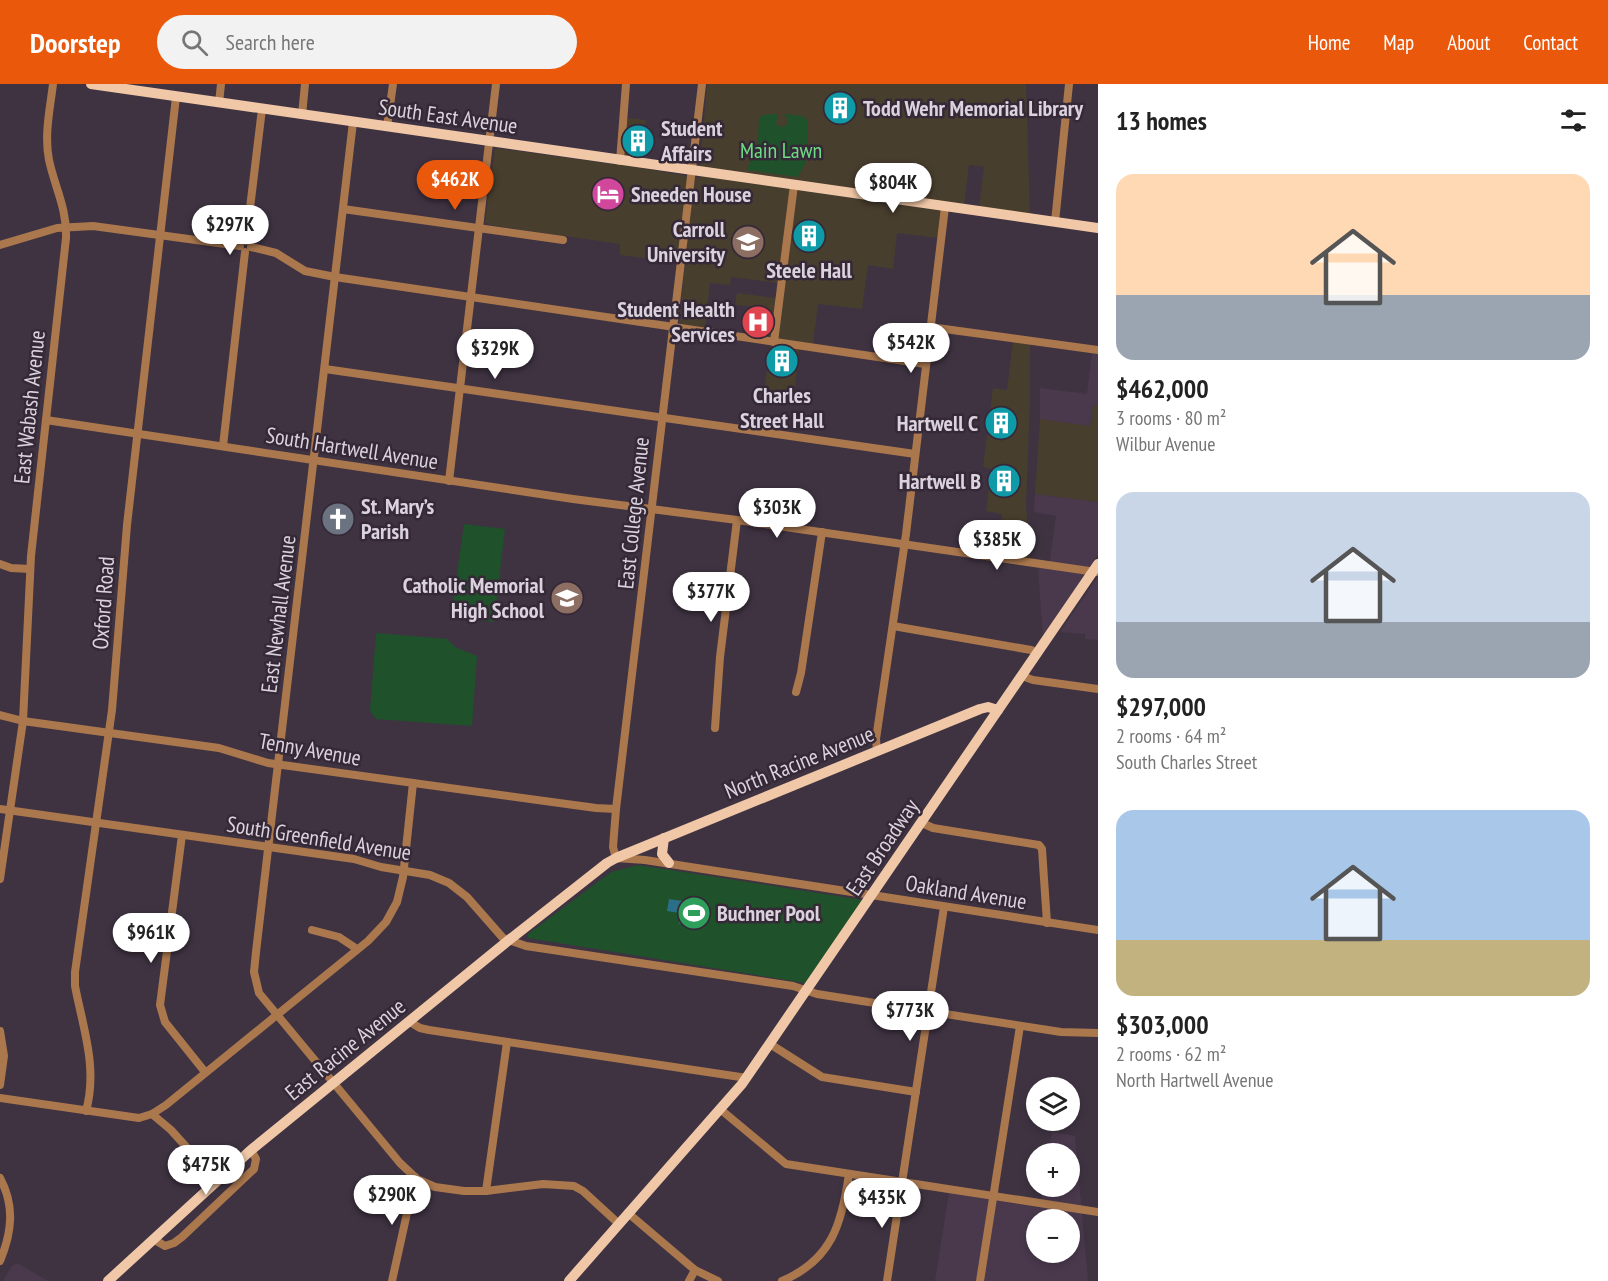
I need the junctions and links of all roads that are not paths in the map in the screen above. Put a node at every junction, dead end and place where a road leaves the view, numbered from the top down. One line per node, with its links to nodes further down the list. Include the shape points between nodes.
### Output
1 (53, 84): 24 (street, East Wabash Avenue, via 48,152)
2 (91, 84): 10 (main road, South East Avenue)
3 (221, 84): 12 (street)
4 (305, 84): 14 (street)
5 (393, 84): 16 (street)
6 (496, 84): 17 (street)
7 (626, 84): 18 (street)
8 (702, 84): 19 (street, East College Avenue)
9 (1069, 84): 23 (street)
10 (136, 87): 11 (main road, South East Avenue)
11 (176, 97): 12 (main road, South East Avenue); 27 (street, Oxford Road)
12 (219, 103): 13 (main road, South East Avenue)
13 (262, 109): 14 (main road, South East Avenue); 30 (street)
14 (302, 115): 15 (main road, South East Avenue)
15 (353, 122): 16 (main road, South East Avenue); 22 (street, East Newhall Avenue)
16 (387, 127): 17 (main road, South East Avenue)
17 (489, 142): 18 (main road, South East Avenue); 25 (street)
18 (620, 161): 19 (main road, South East Avenue)
19 (693, 171): 20 (main road, South East Avenue); 33 (street, East College Avenue)
20 (794, 185): 21 (main road, South East Avenue); 35 (street)
21 (945, 207): 23 (main road, South East Avenue); 34 (street)
22 (344, 209): 25 (street); 31 (street, East Newhall Avenue)
23 (1055, 222): 26 (main road, South East Avenue)
24 (66, 227): 27 (street, via 93,226); 29 (street); 41 (street, East Wabash Avenue)
25 (479, 228): 28 (street); 32 (street)
26 (1098, 228)
27 (160, 235): 30 (street); 42 (street, Oxford Road)
28 (563, 240)
29 (0, 245)
30 (246, 247): 31 (street, via 276,253 305,271); 43 (street)
31 (335, 277): 32 (street); 38 (street, East Newhall Avenue)
32 (471, 298): 33 (street); 39 (street)
33 (674, 327): 35 (street); 40 (street, East College Avenue)
34 (930, 327): 36 (street); 37 (street)
35 (774, 342): 37 (street)
36 (1098, 350)
37 (925, 363): 44 (street)
38 (325, 369): 39 (street); 45 (street, East Newhall Avenue)
39 (460, 388): 40 (street); 46 (street)
40 (662, 418): 44 (street); 47 (street, East College Avenue)
41 (46, 420): 42 (street, South Hartwell Avenue); 53 (street, East Wabash Avenue)
42 (137, 434): 43 (street, South Hartwell Avenue); 63 (street, Oxford Road)
43 (223, 446): 45 (street, South Hartwell Avenue)
44 (915, 454): 50 (street)
45 (315, 459): 46 (street, South Hartwell Avenue); 65 (street, East Newhall Avenue)
46 (449, 481): 47 (street, South Hartwell Avenue)
47 (652, 509): 48 (street, South Hartwell Avenue); 68 (street, East College Avenue)
48 (737, 520): 49 (street, South Hartwell Avenue); 62 (street)
49 (822, 532): 50 (street, South Hartwell Avenue); 58 (street)
50 (904, 544): 52 (street, South Hartwell Avenue); 54 (street)
51 (0, 564): 53 (street)
52 (1096, 569): 55 (main road, East Broadway)
53 (30, 570): 61 (street, East Wabash Avenue)
54 (893, 626): 55 (street); 64 (street)
55 (1038, 653): 56 (main road, East Broadway)
56 (1022, 676): 57 (street, via 1033,681); 59 (main road, East Broadway)
57 (1098, 689)
58 (796, 692)
59 (998, 710): 64 (main road, North Racine Avenue, via 980,709); 71 (main road, East Broadway)
60 (0, 715): 61 (street, Tenny Avenue)
61 (23, 721): 63 (street, Tenny Avenue); 69 (street, East Wabash Avenue)
62 (715, 728)
63 (109, 733): 65 (street, Tenny Avenue, via 219,748); 70 (street, Oxford Road)
64 (877, 751): 73 (main road, North Racine Avenue)
65 (278, 764): 66 (street, Tenny Avenue); 74 (street, East Newhall Avenue)
66 (413, 783): 68 (street, Tenny Avenue); 77 (street)
67 (0, 809): 69 (street, South Greenfield Avenue)
68 (616, 809): 75 (street, East College Avenue)
69 (10, 810): 70 (street, South Greenfield Avenue); 78 (street, East Wabash Avenue)
70 (97, 822): 72 (street, South Greenfield Avenue); 102 (street, Oxford Road, via 75,972 92,1070)
71 (922, 823): 79 (main road, East Broadway); 81 (street, via 1039,845)
72 (182, 835): 74 (street, South Greenfield Avenue); 95 (street, via 160,1005 165,1022)
73 (664, 838): 75 (main road, North Racine Avenue); 76 (main road, via 662,854)
74 (268, 847): 77 (street, South Greenfield Avenue, via 354,859); 88 (street, East Newhall Avenue, via 254,972 259,993)
75 (616, 858): 76 (street, Oakland Avenue); 84 (main road, East Racine Avenue)
76 (669, 863): 79 (street, Oakland Avenue)
77 (404, 871): 84 (street, South Greenfield Avenue, via 430,876 455,887 502,938); 85 (street, via 393,912)
78 (0, 879)
79 (873, 895): 80 (street, Oakland Avenue); 86 (main road, East Broadway)
80 (944, 907): 81 (street, Oakland Avenue); 87 (street)
81 (1047, 923): 83 (street, Oakland Avenue)
82 (312, 930): 85 (street, via 339,937)
83 (1098, 930)
84 (509, 940): 86 (street, South Greenfield Avenue); 89 (main road, East Racine Avenue)
85 (357, 950): 88 (street)
86 (807, 991): 87 (street, South Greenfield Avenue); 94 (main road, East Broadway)
87 (929, 1012): 90 (street, South Greenfield Avenue); 99 (street)
88 (277, 1015): 95 (street); 97 (street, East Newhall Avenue)
89 (410, 1022): 93 (street, via 420,1028); 97 (main road, East Racine Avenue)
90 (1020, 1026): 92 (street, South Greenfield Avenue); 111 (street)
91 (0, 1031): 98 (street, via 4,1056)
92 (1098, 1033)
93 (507, 1042): 96 (street); 110 (street)
94 (770, 1044): 96 (main road, East Broadway); 99 (street, via 822,1077)
95 (205, 1072): 103 (street)
96 (747, 1078): 101 (main road, East Broadway)
97 (333, 1084): 104 (main road, East Racine Avenue); 106 (street, East Newhall Avenue)
98 (0, 1085)
99 (916, 1092): 109 (street)
100 (0, 1098): 102 (street)
101 (720, 1109): 105 (street, via 783,1163); 113 (main road, East Broadway)
102 (86, 1111): 103 (street, via 140,1118)
103 (152, 1114): 108 (street)
104 (250, 1150): 108 (main road, East Racine Avenue); 115 (street, via 256,1162 247,1177 182,1237 163,1246)
105 (849, 1174): 109 (street); 118 (street, via 837,1229 825,1250)
106 (415, 1177): 110 (street, via 446,1190); 121 (street)
107 (0, 1178): 116 (street, via 12,1213)
108 (217, 1181): 115 (main road, East Racine Avenue)
109 (902, 1182): 111 (street); 128 (street)
110 (486, 1191): 114 (street, via 543,1184 574,1186)
111 (993, 1196): 112 (street); 129 (street)
112 (1098, 1212)
113 (628, 1213): 114 (main road, East Broadway); 119 (street)
114 (619, 1224): 117 (main road, East Broadway)
115 (153, 1239): 120 (main road, East Racine Avenue)
116 (0, 1261)
117 (581, 1267): 122 (main road, East Broadway); 123 (street)
118 (807, 1268): 126 (street); 127 (street)
119 (695, 1270): 124 (street); 125 (street)
120 (108, 1281)
121 (392, 1281)
122 (569, 1281)
123 (578, 1281)
124 (689, 1281)
125 (718, 1281)
126 (782, 1281)
127 (798, 1281)
128 (887, 1281)
129 (980, 1281)

